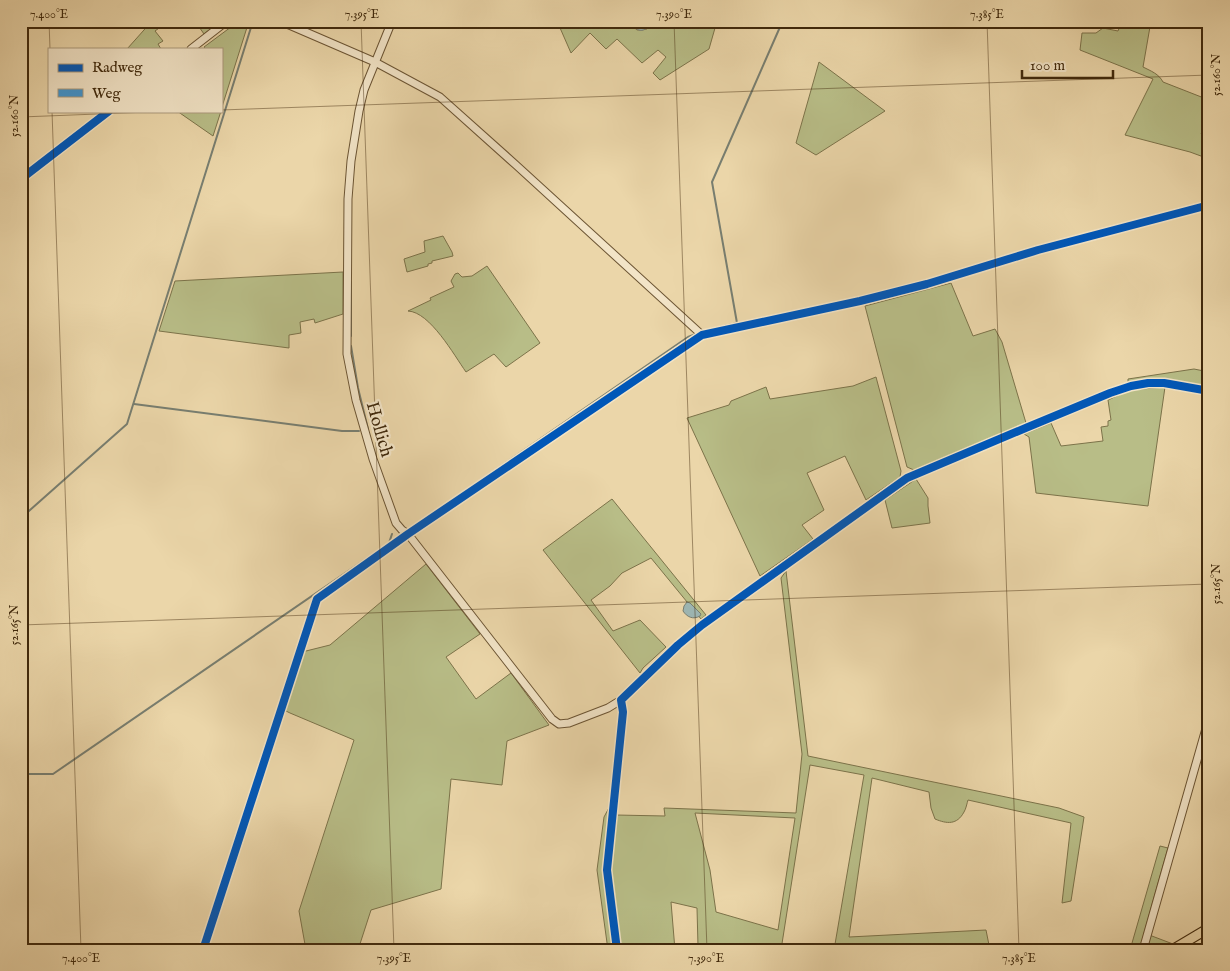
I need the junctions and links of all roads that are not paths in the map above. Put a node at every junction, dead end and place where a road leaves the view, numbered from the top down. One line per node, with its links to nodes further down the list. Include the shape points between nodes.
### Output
1 (227, 21): 4 (street)
2 (280, 21): 5 (street)
3 (392, 21): 5 (street, Hollich)
4 (192, 48)
5 (375, 62): 9 (street, via 440,97); 11 (street, Hollich, via 364,90 350,161 347,354 373,459 396,523)
6 (108, 112): 7 (street)
7 (21, 179)
8 (1209, 205): 9 (street, via 1038,250 927,284)
9 (702, 335): 11 (street)
10 (1209, 391): 12 (street, Hollich, via 1164,383 1131,386 907,478 702,625)
11 (408, 534): 12 (street, Hollich, via 555,722 569,723); 15 (street, via 317,599)
12 (621, 700): 16 (street, via 623,712 607,870)
13 (1209, 718): 17 (street)
14 (1209, 928): 18 (main road)
15 (203, 950)
16 (617, 950)
17 (1143, 950)
18 (1172, 950)

